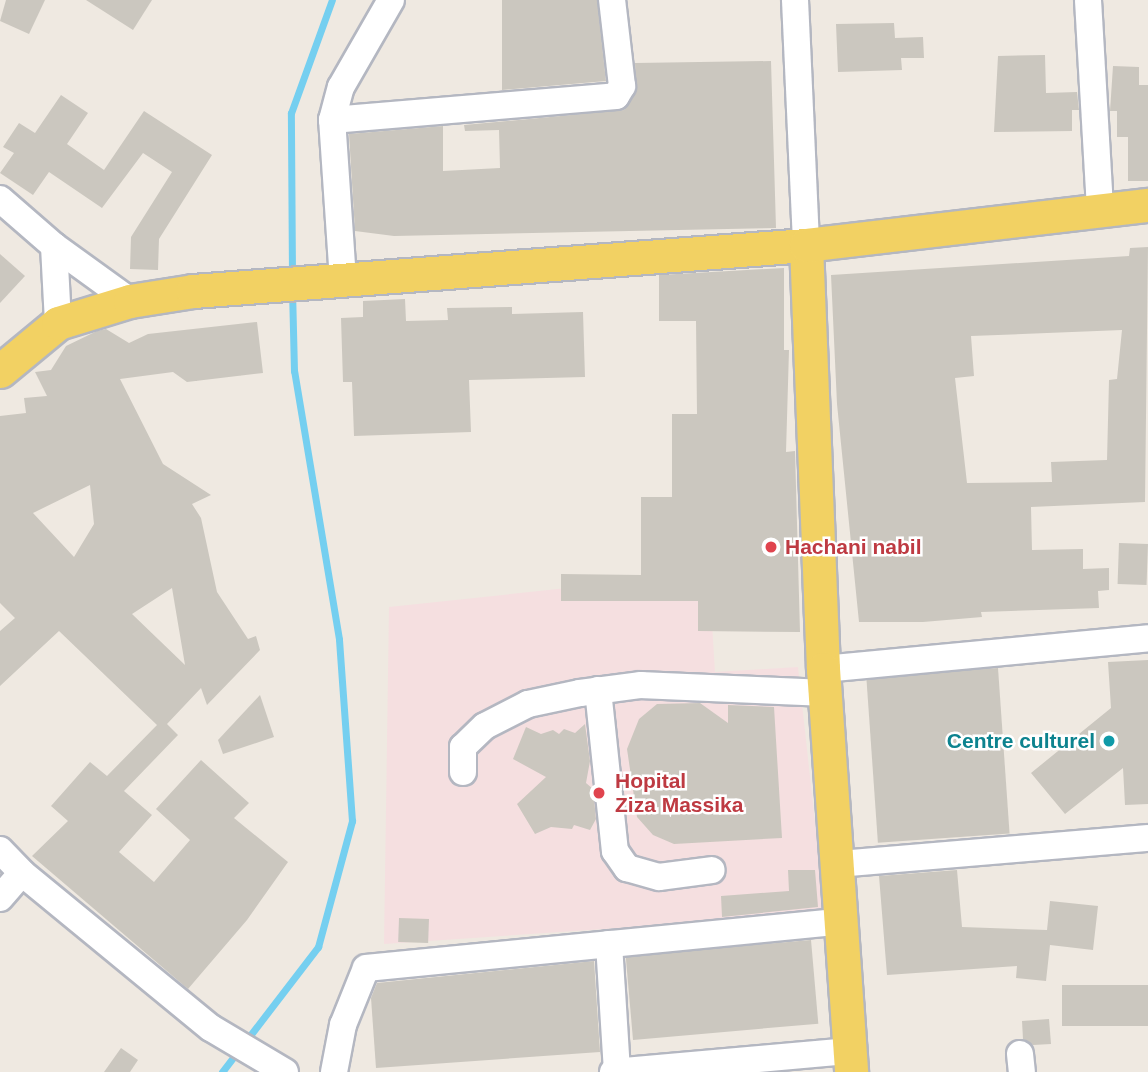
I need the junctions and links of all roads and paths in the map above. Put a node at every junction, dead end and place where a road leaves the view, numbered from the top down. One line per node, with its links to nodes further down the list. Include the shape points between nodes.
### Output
1 (391, 0): 5 (street, via 341,88)
2 (612, 0): 5 (street, via 622,86 616,96)
3 (795, 0): 10 (street)
4 (1088, 0): 8 (street)
5 (332, 120): 11 (street)
6 (0, 199): 9 (street)
7 (1148, 205): 8 (main road)
8 (1100, 210): 10 (main road)
9 (54, 246): 12 (street); 13 (street)
10 (806, 246): 11 (main road); 16 (main road)
11 (343, 280): 12 (main road)
12 (130, 301): 13 (main road)
13 (58, 323): 14 (main road)
14 (0, 371)
15 (1148, 638): 16 (street)
16 (824, 681): 17 (street); 21 (main road)
17 (598, 690): 18 (street, via 528,704 485,726 463,747); 22 (street, via 615,851 627,868 659,877)
18 (463, 772)
19 (1148, 838): 21 (street)
20 (0, 850): 23 (street)
21 (838, 864): 25 (main road)
22 (712, 870)
23 (22, 873): 24 (street); 29 (street, via 211,1028)
24 (0, 898)
25 (842, 921): 26 (street); 27 (main road)
26 (609, 944): 28 (street); 30 (street, via 366,968 343,1024)
27 (850, 1061): 28 (street)
28 (627, 1071)
29 (285, 1072)
30 (334, 1072)

